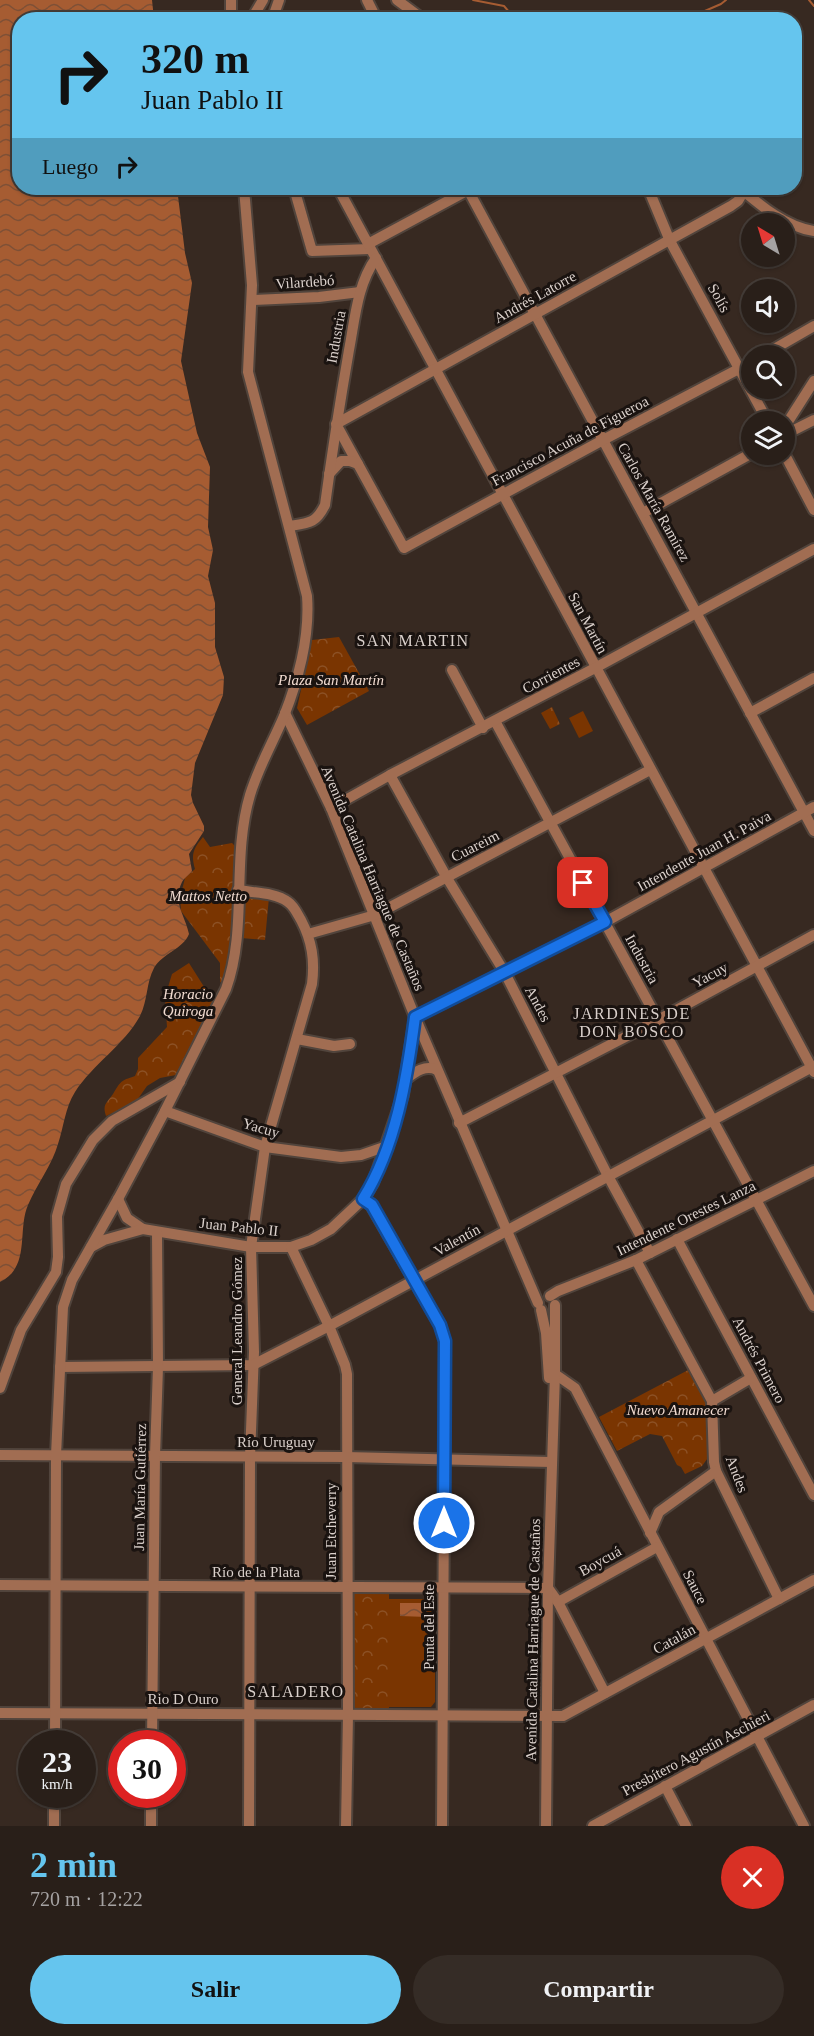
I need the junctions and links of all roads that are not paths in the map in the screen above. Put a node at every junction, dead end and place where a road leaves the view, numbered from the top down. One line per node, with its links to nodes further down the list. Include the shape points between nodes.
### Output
1 (397, 0): 2 (street)
2 (413, 12)
3 (244, 195): 15 (street)
4 (296, 195): 13 (street, via 312,250)
5 (342, 195): 13 (street, San Martín)
6 (458, 195): 13 (street)
7 (473, 195): 16 (street, Carlos María Ramírez)
8 (651, 195): 12 (street, Solís)
9 (740, 195): 12 (street, Andrés Latorre, via 731,206)
10 (750, 195): 11 (street, via 789,225)
11 (814, 231)
12 (670, 241): 16 (street, Andrés Latorre); 19 (street, Solís)
13 (371, 250): 14 (street, Industria); 20 (street, San Martín)
14 (360, 292): 15 (street, Vilardebó); 25 (street, Industria)
15 (252, 300): 35 (street, via 248,372)
16 (534, 314): 20 (street, Andrés Latorre); 27 (street, Carlos María Ramírez)
17 (814, 327): 18 (street)
18 (782, 345)
19 (740, 368): 22 (street, Solís); 27 (street, Francisco Acuña de Figueroa)
20 (436, 369): 25 (street, Andrés Latorre); 32 (street, San Martín)
21 (814, 381): 23 (street)
22 (762, 411)
23 (795, 411)
24 (814, 420): 26 (street)
25 (336, 424): 29 (street); 31 (street, Industria)
26 (795, 430)
27 (603, 440): 32 (street, Francisco Acuña de Figueroa); 34 (street, Carlos María Ramírez)
28 (741, 459): 34 (street)
29 (358, 464): 31 (street, via 341,461); 32 (street, Francisco Acuña de Figueroa, via 404,548)
30 (790, 465): 33 (street)
31 (329, 474): 35 (street, Industria, via 325,505 319,517 310,523)
32 (504, 494): 38 (street, San Martín)
33 (814, 510)
34 (643, 513): 37 (street, Carlos María Ramírez)
35 (290, 526): 42 (street, via 309,617 305,646)
36 (814, 549): 37 (street, Corrientes)
37 (698, 612): 38 (street, Corrientes); 41 (street, Carlos María Ramírez)
38 (595, 668): 43 (street, Corrientes); 45 (street, San Martín)
39 (452, 670): 44 (street)
40 (814, 678): 41 (street)
41 (750, 712): 49 (street, Carlos María Ramírez)
42 (285, 713): 48 (street, Avenida Catalina Harriague de Castaños); 54 (street, via 250,796)
43 (495, 721): 44 (street, Corrientes); 50 (street, Industria)
44 (483, 728): 46 (street, Corrientes)
45 (650, 770): 50 (street, Cuareim); 52 (street, San Martín)
46 (390, 775): 48 (street, Corrientes); 53 (street, Andes)
47 (814, 807): 49 (street, Intendente Juan H. Paiva)
48 (332, 808): 55 (street, Avenida Catalina Harriague de Castaños)
49 (804, 812): 51 (street, Carlos María Ramírez); 52 (street, Intendente Juan H. Paiva)
50 (551, 824): 53 (street, Cuareim); 56 (street, Industria)
51 (814, 831)
52 (704, 869): 56 (street, Intendente Juan H. Paiva); 59 (street, San Martín)
53 (447, 878): 55 (street, Cuareim); 60 (street, Andes)
54 (238, 890): 57 (street, General Leandro Gómez, via 287,901); 69 (street, via 233,970)
55 (375, 915): 57 (street, Cuareim); 61 (street, Avenida Catalina Harriague de Castaños)
56 (605, 922): 60 (street, Intendente Juan H. Paiva); 62 (street, Industria)
57 (308, 934): 63 (street, General Leandro Gómez, via 314,967)
58 (814, 935): 59 (street, Yacuy)
59 (757, 967): 62 (street, Yacuy); 65 (street, San Martín)
60 (505, 973): 61 (street, Intendente Juan H. Paiva); 67 (street, Andes)
61 (415, 1017): 66 (street, Avenida Catalina Harriague de Castaños); 68 (street, Juan Pablo II)
62 (658, 1020): 67 (street, Yacuy); 71 (street, Industria)
63 (297, 1039): 64 (street, via 334,1046); 74 (street, General Leandro Gómez)
64 (350, 1044)
65 (813, 1068): 71 (street, Valentín)
66 (438, 1070): 68 (street, via 425,1068); 72 (street, Avenida Catalina Harriague de Castaños)
67 (557, 1072): 72 (street, Yacuy); 76 (street, Andes)
68 (406, 1080): 73 (street, Juan Pablo II)
69 (180, 1082): 70 (street); 98 (street, via 112,1121 93,1140 66,1184 57,1216 56,1272 21,1330)
70 (165, 1111): 74 (street, Yacuy); 77 (street)
71 (713, 1121): 76 (street, Valentín); 79 (street, Industria)
72 (459, 1123): 80 (street, Avenida Catalina Harriague de Castaños)
73 (387, 1146): 74 (street, Yacuy, via 340,1157); 78 (street, Juan Pablo II)
74 (265, 1147): 84 (street, General Leandro Gómez)
75 (814, 1172): 79 (street, Intendente Orestes Lanza)
76 (608, 1176): 80 (street, Valentín); 87 (street, Andes)
77 (118, 1199): 81 (street, via 127,1218); 86 (street)
78 (363, 1199): 85 (street, Juan Pablo II, via 331,1229); 89 (street, Punta del Este, via 372,1205)
79 (757, 1201): 83 (street, Intendente Orestes Lanza); 91 (street, Industria)
80 (508, 1229): 89 (street, Valentín); 90 (street, Avenida Catalina Harriague de Castaños, via 532,1285)
81 (143, 1230): 82 (street, Juan Pablo II); 86 (street, Juan Pablo II, via 104,1240)
82 (157, 1232): 84 (street, Juan Pablo II); 94 (street, Juan María Gutiérrez)
83 (678, 1239): 87 (street, Intendente Orestes Lanza); 97 (street, Andrés Primero)
84 (251, 1247): 85 (street, Juan Pablo II); 93 (street, General Leandro Gómez)
85 (291, 1247): 92 (street, Juan Etcheverry)
86 (89, 1249): 95 (street, via 63,1307)
87 (650, 1253): 88 (street, Intendente Orestes Lanza)
88 (636, 1260): 90 (street, Intendente Orestes Lanza, via 570,1287); 99 (street, Andes)
89 (415, 1281): 92 (street, Valentín); 106 (street, Punta del Este, via 445,1341)
90 (548, 1302): 96 (street, Avenida Catalina Harriague de Castaños)
91 (814, 1306)
92 (329, 1326): 93 (street, Valentín); 104 (street, Juan Etcheverry, via 347,1374)
93 (253, 1365): 94 (street, Valentín); 103 (street, General Leandro Gómez)
94 (158, 1367): 95 (street, Valentín); 102 (street, Juan María Gutiérrez)
95 (60, 1368): 101 (street)
96 (552, 1374): 105 (street, Avenida Catalina Harriague de Castaños); 109 (street, Sauce, via 575,1388)
97 (752, 1378): 99 (street); 108 (street, Andrés Primero)
98 (0, 1388)
99 (712, 1401): 107 (street, Andes)
100 (0, 1455): 101 (street, Río Uruguay)
101 (56, 1455): 102 (street, Río Uruguay); 113 (street)
102 (155, 1455): 103 (street, Río Uruguay); 114 (street, Juan María Gutiérrez)
103 (250, 1457): 104 (street, Río Uruguay); 115 (street, General Leandro Gómez)
104 (346, 1457): 106 (street, Río Uruguay); 116 (street, Juan Etcheverry)
105 (551, 1458): 106 (street, Río Uruguay); 118 (street, Avenida Catalina Harriague de Castaños)
106 (445, 1459): 117 (street, Punta del Este)
107 (716, 1471): 109 (street, via 659,1512); 119 (street, Andes)
108 (814, 1495)
109 (650, 1533): 110 (street, Sauce)
110 (657, 1547): 120 (street, Boycuá); 121 (street, Sauce)
111 (814, 1580): 119 (street, Catalán)
112 (0, 1585): 113 (street, Río de la Plata)
113 (56, 1586): 114 (street, Río de la Plata); 125 (street)
114 (154, 1586): 115 (street, Río de la Plata); 126 (street, Juan María Gutiérrez)
115 (250, 1587): 116 (street, Río de la Plata); 127 (street, General Leandro Gómez)
116 (347, 1587): 117 (street, Río de la Plata); 128 (street, Juan Etcheverry)
117 (444, 1588): 118 (street, Río de la Plata); 129 (street, Punta del Este)
118 (548, 1588): 120 (street); 130 (street, Avenida Catalina Harriague de Castaños)
119 (779, 1599): 121 (street, Catalán)
120 (558, 1602): 122 (street)
121 (705, 1639): 122 (street, Catalán); 133 (street, Sauce)
122 (605, 1693): 130 (street, Catalán, via 563,1716)
123 (814, 1705): 133 (street, Presbítero Agustín Aschieri)
124 (0, 1713): 125 (street, Rio D Ouro)
125 (55, 1713): 126 (street, Rio D Ouro); 131 (street)
126 (153, 1714): 127 (street, Rio D Ouro); 132 (street, Juan María Gutiérrez)
127 (250, 1715): 128 (street, Rio D Ouro); 139 (street, General Leandro Gómez)
128 (348, 1716): 129 (street, Rio D Ouro); 140 (street, Juan Etcheverry)
129 (443, 1716): 130 (street, Rio D Ouro); 141 (street, Punta del Este)
130 (547, 1717): 142 (street, Avenida Catalina Harriague de Castaños)
131 (55, 1730)
132 (152, 1730)
133 (756, 1737): 134 (street, Presbítero Agustín Aschieri); 145 (street, Sauce)
134 (665, 1786): 143 (street, Presbítero Agustín Aschieri); 144 (street)
135 (54, 1808): 137 (street)
136 (151, 1808): 138 (street)
137 (54, 1826)
138 (151, 1826)
139 (249, 1826)
140 (346, 1826)
141 (442, 1826)
142 (546, 1826)
143 (593, 1826)
144 (687, 1826)
145 (804, 1826)

